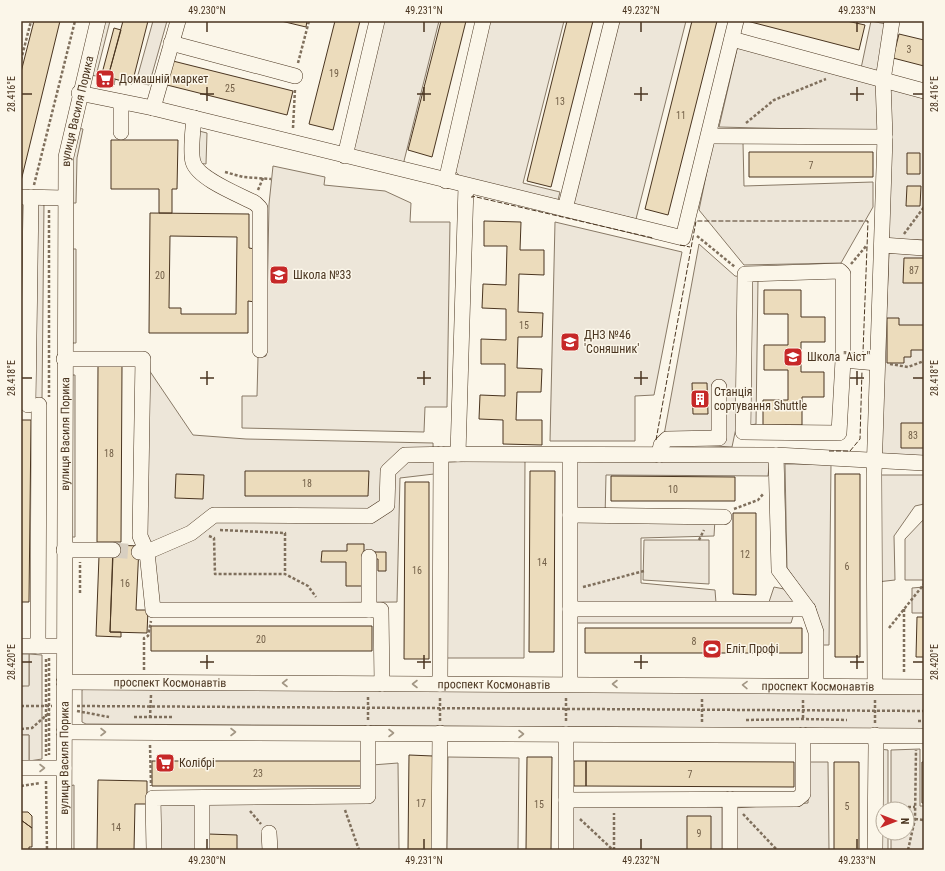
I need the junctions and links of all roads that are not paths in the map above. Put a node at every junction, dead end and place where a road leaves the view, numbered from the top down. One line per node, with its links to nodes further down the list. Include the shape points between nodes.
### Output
1 (98, 21): 13 (street, вулиця Василя Порика)
2 (178, 21): 9 (street)
3 (377, 21): 20 (street)
4 (483, 21): 21 (street)
5 (612, 21): 25 (street)
6 (736, 21): 8 (street)
7 (892, 21): 11 (street)
8 (732, 39): 11 (street); 18 (street)
9 (171, 44): 10 (street); 15 (street)
10 (295, 76)
11 (883, 80): 12 (street); 19 (street)
12 (924, 91)
13 (79, 93): 14 (street); 24 (street, вулиця Василя Порика, via 66,157)
14 (121, 102): 15 (street); 17 (street)
15 (153, 108): 16 (street)
16 (194, 118): 20 (street); 28 (street, via 193,163 197,170 260,208)
17 (121, 132)
18 (709, 136): 19 (street); 25 (street, via 683,238)
19 (885, 137): 26 (street)
20 (345, 156): 21 (street)
21 (446, 181): 22 (street)
22 (466, 186): 25 (street); 36 (street)
23 (26, 197): 24 (street); 34 (street)
24 (64, 198): 29 (street, вулиця Василя Порика)
25 (565, 209)
26 (888, 245): 27 (street); 31 (street)
27 (924, 248)
28 (260, 350)
29 (64, 359): 33 (street, вулиця Василя Порика); 46 (street, via 143,359 140,536)
30 (843, 360): 30 (street, via 838,433 743,432 745,274 840,271 843,274); 31 (street)
31 (877, 363): 40 (street)
32 (719, 387): 38 (street, via 720,438 667,439 661,445)
33 (64, 404): 34 (street); 44 (street, вулиця Василя Порика)
34 (29, 405): 52 (street)
35 (441, 454): 36 (street); 46 (street, via 405,455 388,471 387,504 370,516 214,515 191,532); 56 (street)
36 (458, 454): 37 (street)
37 (570, 455): 38 (street); 42 (street)
38 (659, 455): 39 (street)
39 (776, 455): 40 (street); 49 (street, via 779,570)
40 (874, 461): 41 (street); 59 (street)
41 (924, 463)
42 (570, 515): 43 (street); 48 (street)
43 (724, 517)
44 (64, 550): 45 (street); 53 (street, вулиця Василя Порика)
45 (113, 550)
46 (143, 552): 50 (street, via 153,610)
47 (369, 557): 50 (street)
48 (570, 609): 49 (street); 57 (street)
49 (808, 609): 58 (street, via 816,632)
50 (369, 610): 55 (street, via 381,610)
51 (21, 646): 52 (street)
52 (38, 646): 53 (street)
53 (64, 646): 54 (street, вулиця Василя Порика)
54 (64, 682): 55 (street, проспект Космонавтів, one-way to 54); 61 (street, вулиця Василя Порика)
55 (375, 684): 56 (street, проспект Космонавтів, one-way to 55)
56 (440, 684): 57 (street, проспект Космонавтів)
57 (568, 684): 58 (street, проспект Космонавтів, one-way to 57)
58 (810, 686): 59 (street, проспект Космонавтів)
59 (875, 686): 60 (street, проспект Космонавтів)
60 (924, 687)
61 (64, 732): 62 (street, one-way to 62); 69 (street, вулиця Василя Порика)
62 (368, 733): 63 (street, one-way to 63); 70 (street, via 368,796)
63 (440, 733): 64 (street, one-way to 64); 78 (street)
64 (566, 734): 65 (street); 72 (street)
65 (803, 735): 66 (street); 71 (street, via 803,794 797,799)
66 (874, 735): 67 (street); 81 (street)
67 (920, 741)
68 (22, 767): 69 (street, one-way to 69)
69 (64, 768): 74 (street, вулиця Василя Порика)
70 (202, 798): 75 (street, via 153,798); 76 (street)
71 (730, 799): 72 (street); 80 (street)
72 (566, 800): 79 (street)
73 (269, 833): 77 (street)
74 (64, 850)
75 (154, 850)
76 (202, 850)
77 (270, 850)
78 (439, 850)
79 (566, 850)
80 (730, 850)
81 (875, 850)

